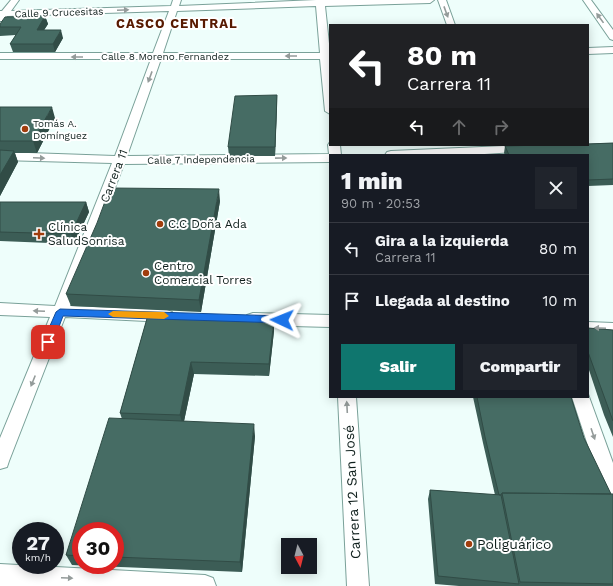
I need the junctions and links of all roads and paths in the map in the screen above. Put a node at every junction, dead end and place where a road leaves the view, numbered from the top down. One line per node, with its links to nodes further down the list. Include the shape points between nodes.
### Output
1 (15, 0): 7 (street)
2 (430, 0): 5 (street, Calle 9 Crucesitas)
3 (442, 0): 8 (street, one-way to 8)
4 (587, 0): 9 (street, one-way to 4)
5 (320, 2): 6 (street, Calle 9 Crucesitas); 14 (street)
6 (175, 4): 7 (street, Calle 9 Crucesitas, one-way to 6); 13 (street, Carrera 11)
7 (2, 16)
8 (451, 24)
9 (613, 37)
10 (613, 50): 11 (street)
11 (589, 51)
12 (0, 56): 13 (street, Calle 8 Moreno Fernandez, one-way to 12)
13 (158, 56): 14 (street, Calle 8 Moreno Fernandez, one-way to 13); 21 (street, Carrera 11, one-way to 21)
14 (327, 56): 15 (street)
15 (329, 93)
16 (537, 148): 17 (street)
17 (492, 150): 18 (street)
18 (411, 154)
19 (0, 156): 21 (street, Calle 7 Independencia, one-way to 21)
20 (329, 158): 21 (street, Calle 7 Independencia, one-way to 20)
21 (120, 160): 23 (street, Carrera 11)
22 (0, 309): 23 (street, one-way to 22)
23 (60, 312): 24 (street); 31 (street, Carrera 11, one-way to 31)
24 (179, 316)
25 (235, 318): 26 (street)
26 (329, 321)
27 (589, 328): 28 (street, one-way to 27)
28 (613, 329)
29 (347, 398): 35 (street, Carrera 12 San José, one-way to 29)
30 (581, 398): 32 (street, one-way to 32)
31 (0, 460)
32 (613, 491)
33 (0, 575): 34 (street, one-way to 34)
34 (205, 586)
35 (358, 586)

